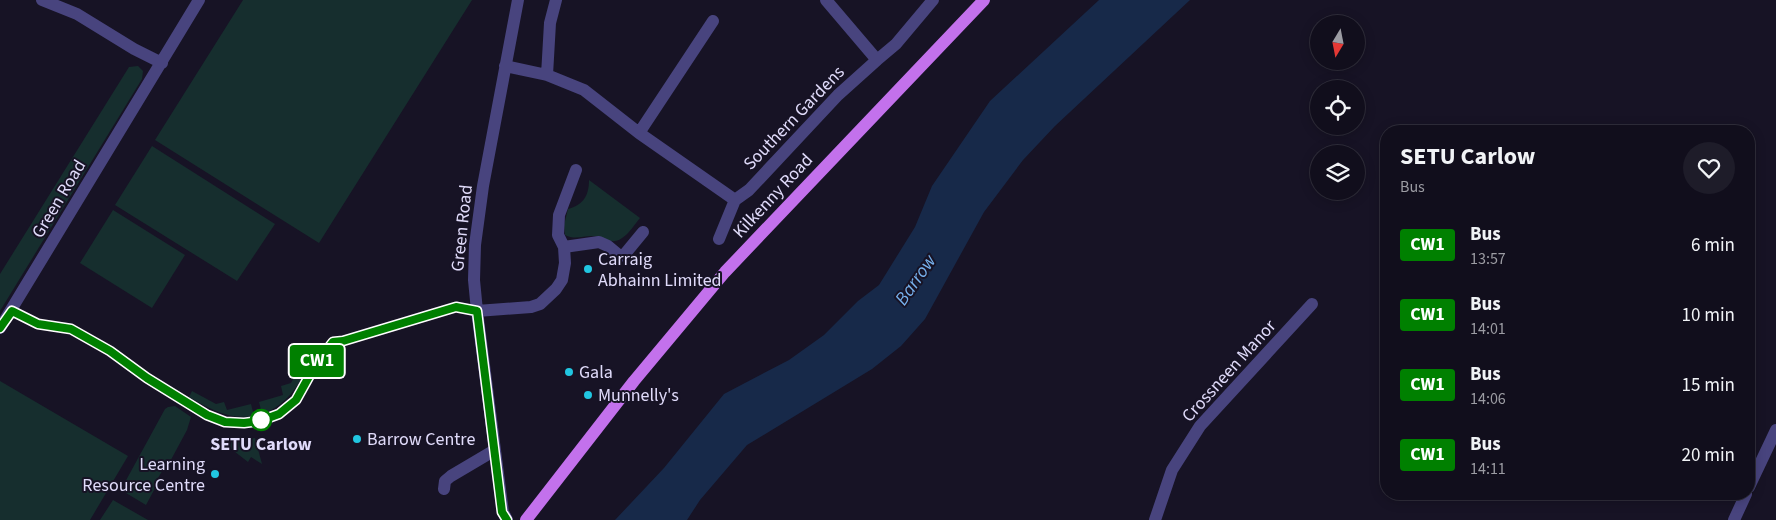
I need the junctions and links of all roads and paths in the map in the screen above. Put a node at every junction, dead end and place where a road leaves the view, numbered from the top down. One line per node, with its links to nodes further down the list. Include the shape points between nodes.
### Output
1 (42, 0): 10 (street, via 77,14)
2 (199, 0): 10 (street, Green Road)
3 (518, 0): 11 (street, Green Road)
4 (556, 0): 12 (street, via 550,23)
5 (826, 0): 9 (street)
6 (933, 0): 9 (street, Southern Gardens, via 896,44)
7 (984, 0): 28 (main road, Kilkenny Road, via 725,272 634,381)
8 (713, 21): 13 (street)
9 (877, 60): 15 (street, Southern Gardens, via 838,96 749,190)
10 (162, 63): 21 (street, Green Road)
11 (505, 66): 12 (street); 20 (street, Green Road, via 475,245)
12 (547, 75): 13 (street, via 584,90)
13 (639, 133): 15 (street)
14 (576, 170): 18 (street, via 560,215 558,235)
15 (735, 200): 17 (street, Southern Gardens)
16 (643, 232): 18 (street, via 620,256 599,242)
17 (719, 239)
18 (564, 247): 20 (street, via 562,280 540,304)
19 (1312, 304): 29 (street, Crossneen Manor, via 1200,426 1172,470)
20 (477, 311): 23 (street, Green Road)
21 (0, 328)
22 (1776, 430): 24 (street)
23 (495, 450): 25 (street, via 451,476 445,481); 27 (street, Green Road, via 502,512)
24 (1755, 474)
25 (444, 488)
26 (1743, 500): 30 (street)
27 (506, 520)
28 (526, 520)
29 (1155, 520)
30 (1734, 520)

